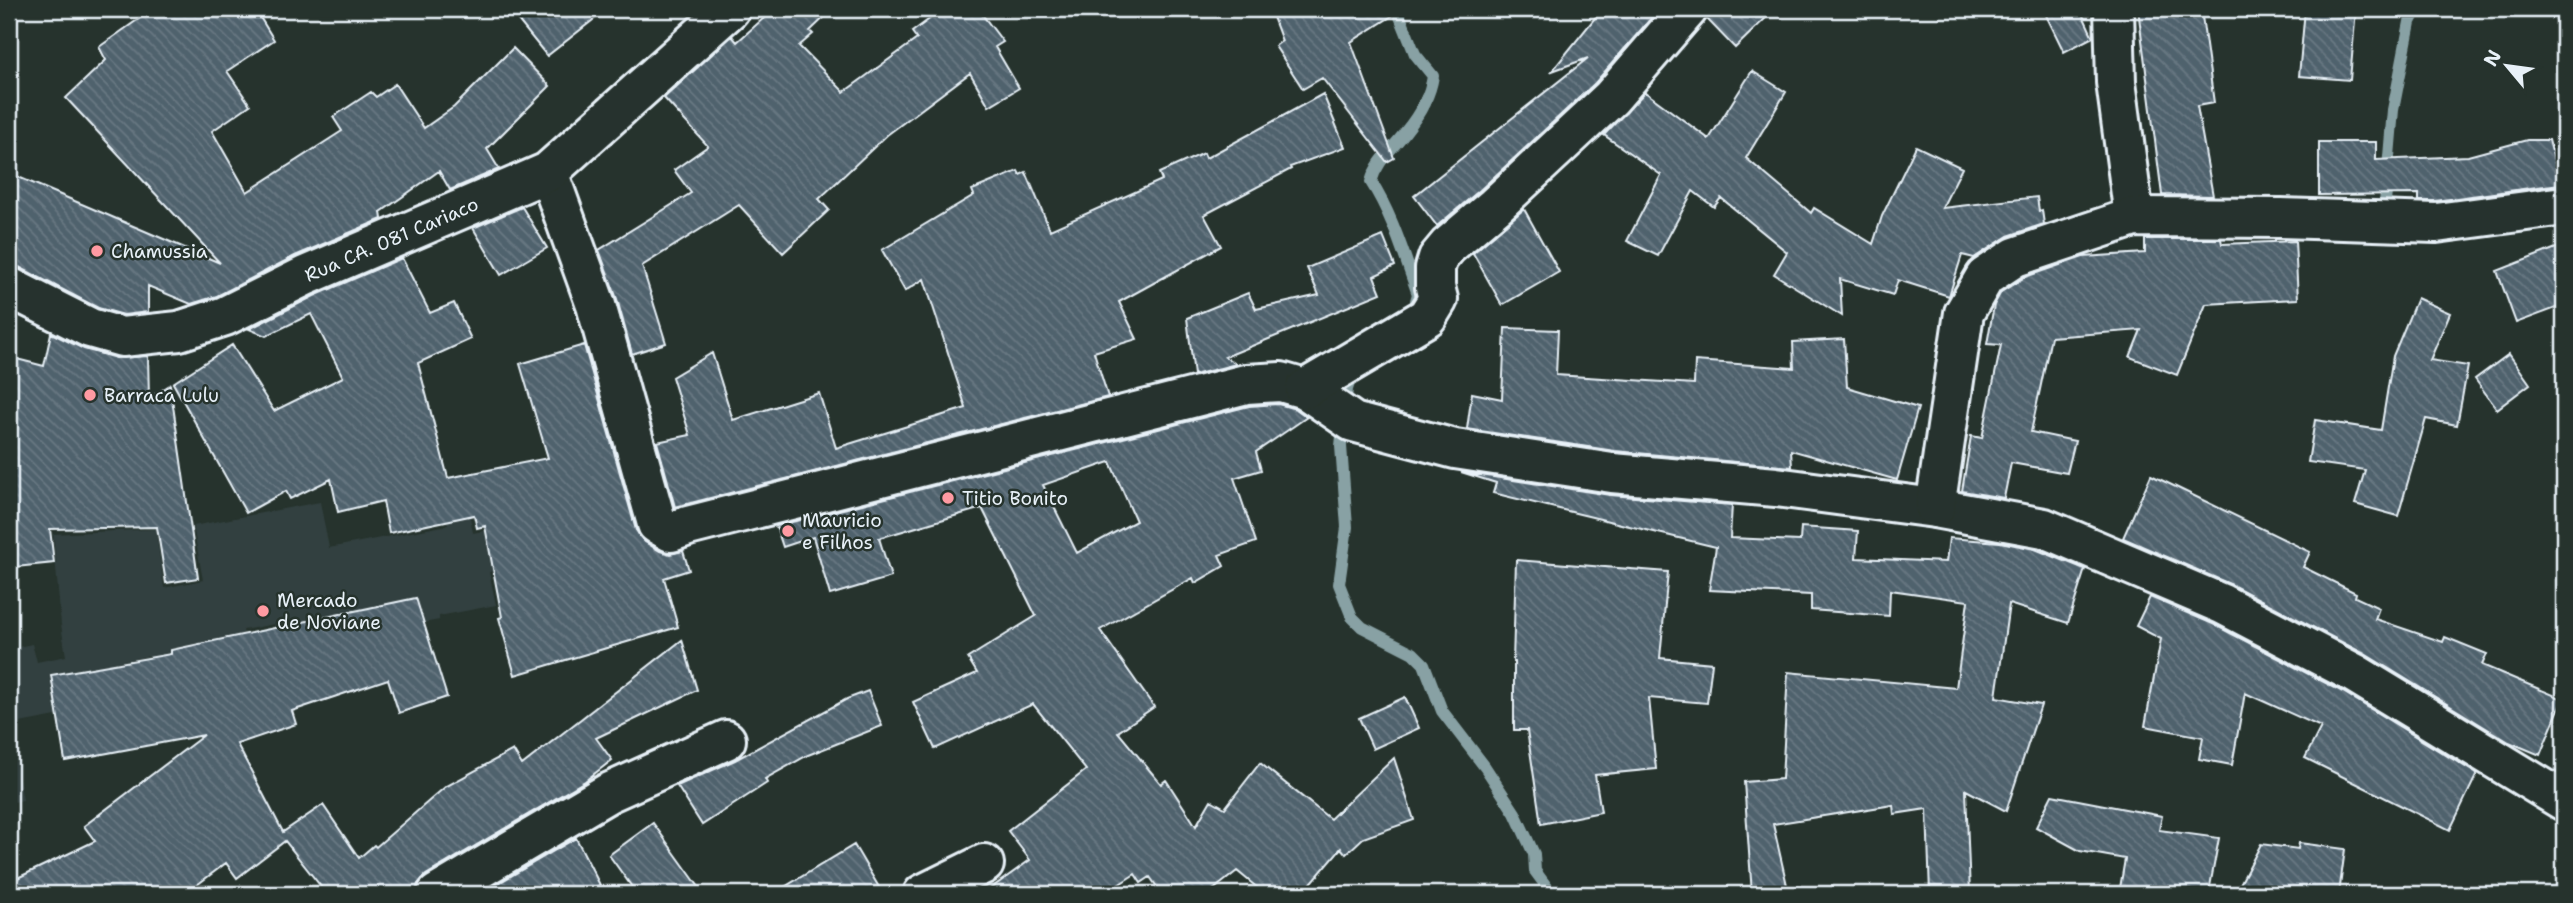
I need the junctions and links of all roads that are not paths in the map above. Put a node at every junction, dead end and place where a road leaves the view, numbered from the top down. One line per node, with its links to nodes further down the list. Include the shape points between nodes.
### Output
1 (730, 9): 4 (street, Rua CA. 081 Cariaco)
2 (1688, 9): 8 (street, via 1611,98 1443,252 1435,268 1438,299 1427,317)
3 (2114, 9): 6 (street, via 2116,82)
4 (548, 172): 7 (street, Rua CA. 081 Cariaco, via 305,276 225,316 180,331 122,337 90,328); 8 (street, via 596,305 657,524 671,532 1246,384 1281,382)
5 (2564, 206): 6 (street, via 2436,223)
6 (2134, 217): 9 (street, via 2015,257 1985,277 1964,313)
7 (9, 287)
8 (1304, 389): 9 (street, via 1353,422 1455,449 1612,473 1776,487)
9 (1935, 508): 11 (street, via 2044,528 2222,604 2354,673)
10 (726, 740): 13 (street, via 608,793)
11 (2564, 801)
12 (984, 864): 14 (street)
13 (437, 894)
14 (923, 894)

